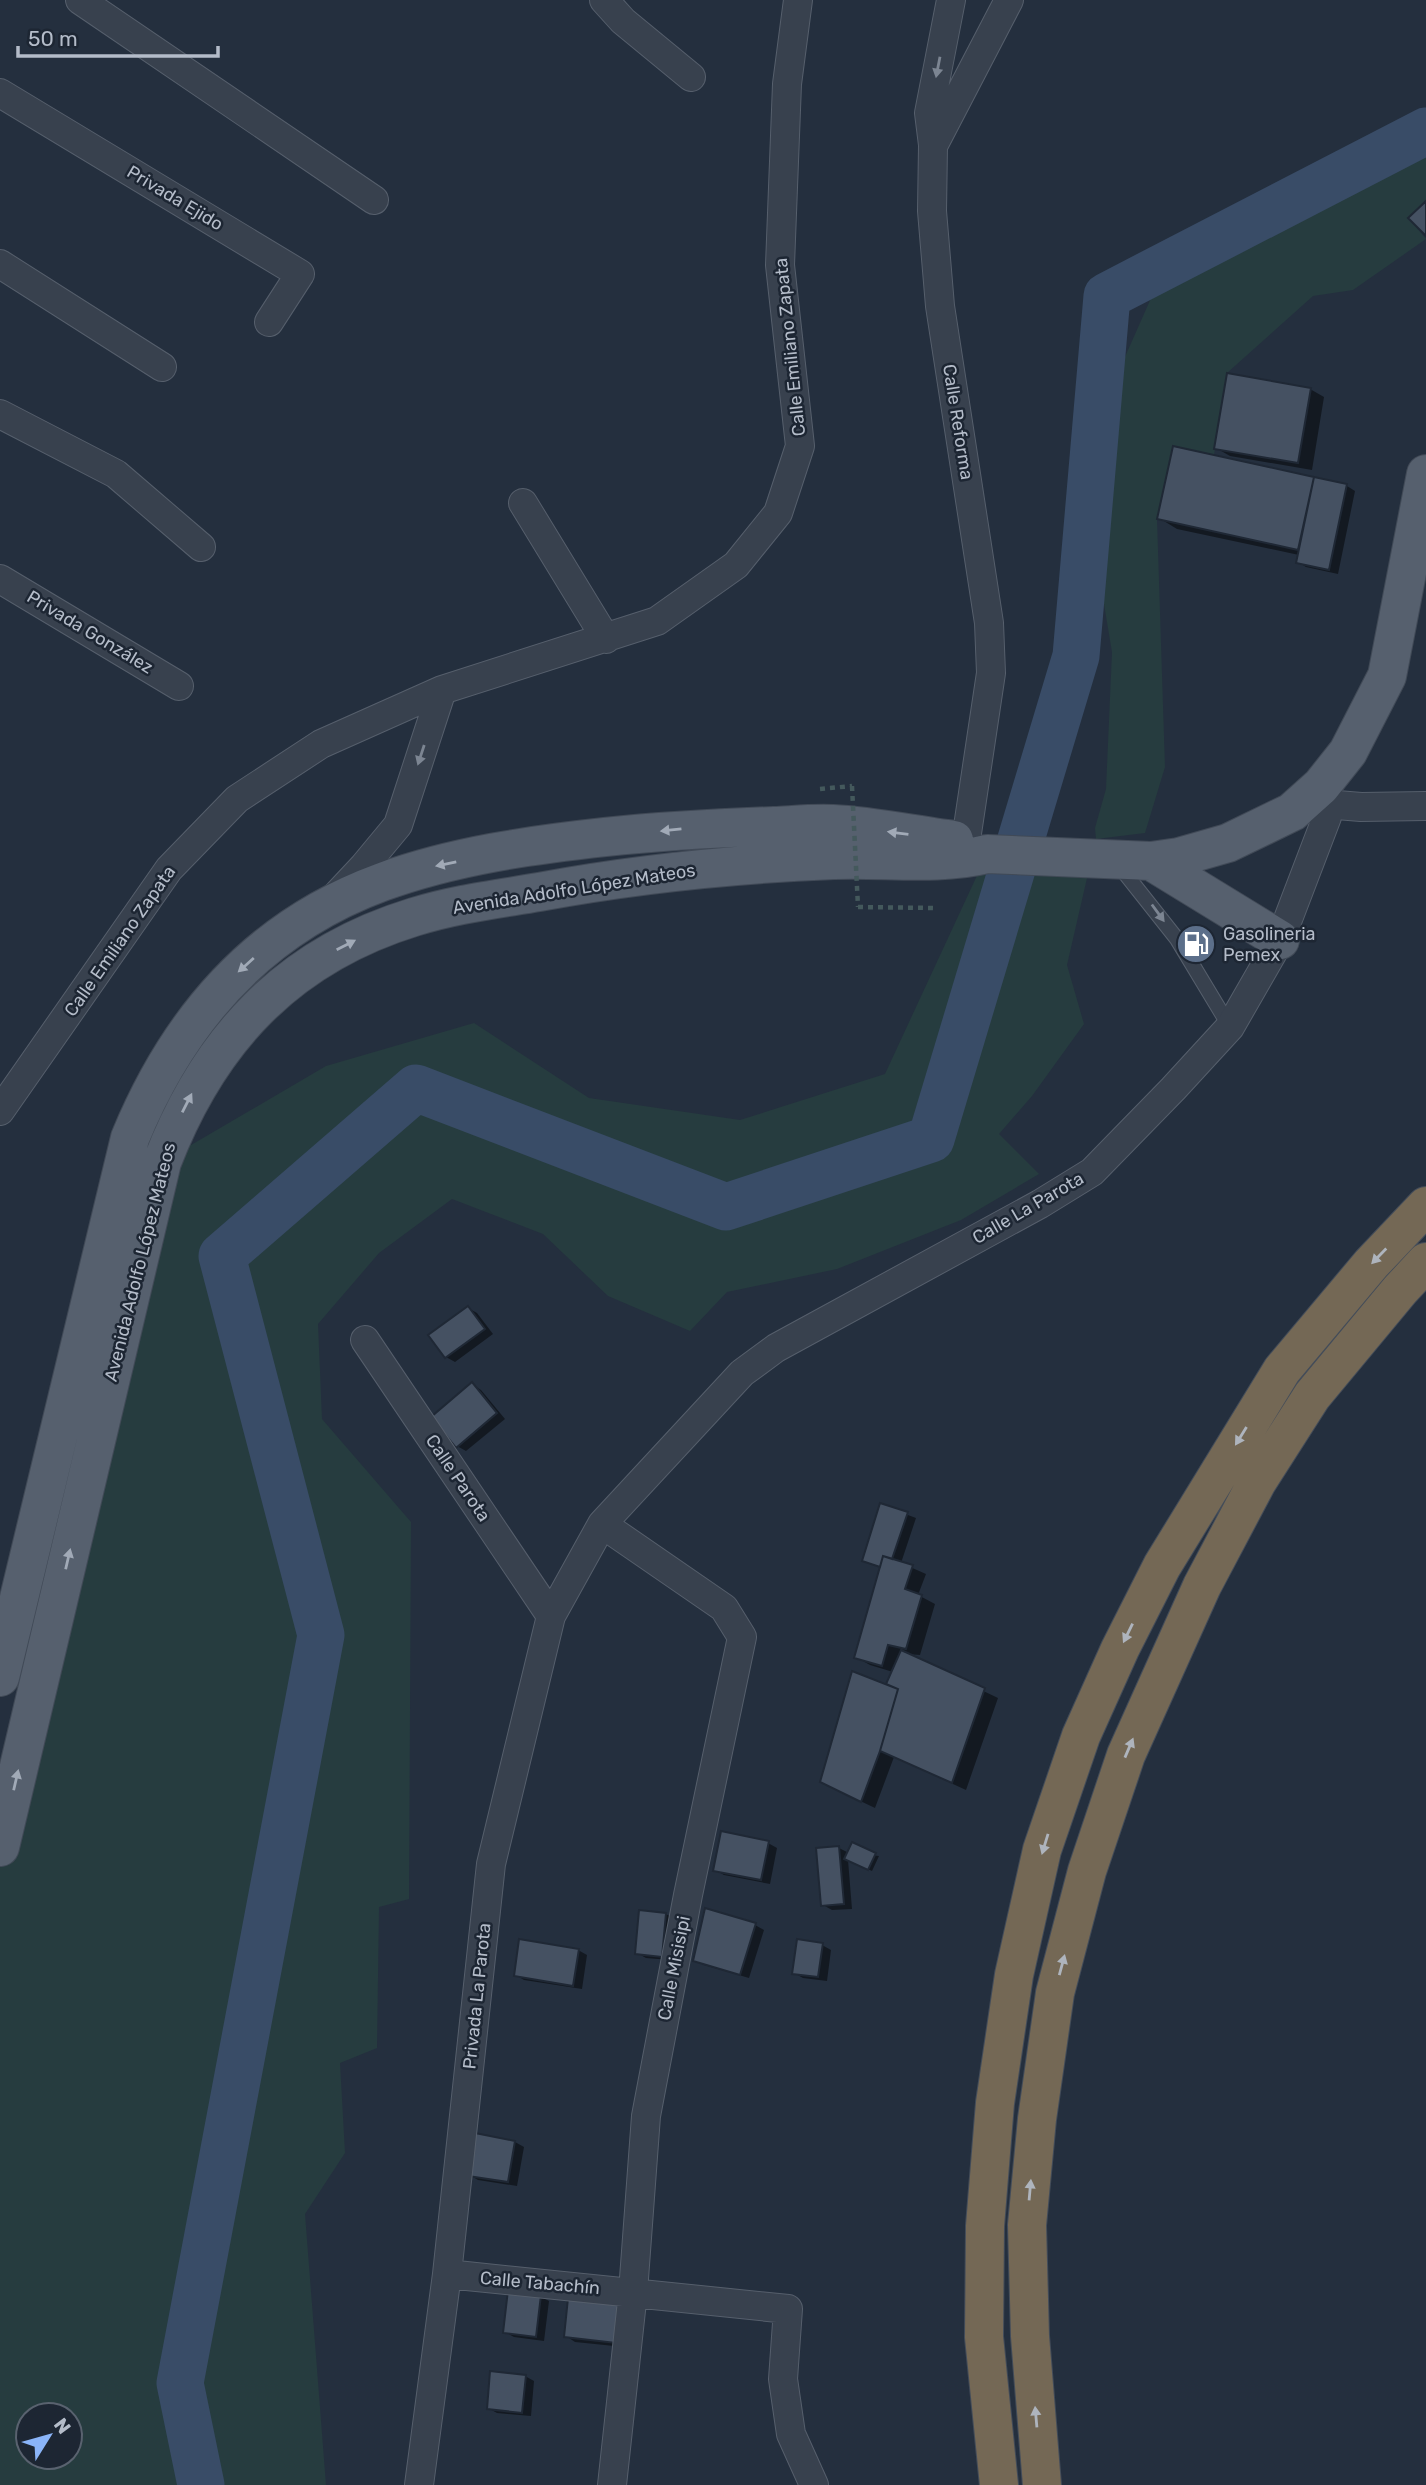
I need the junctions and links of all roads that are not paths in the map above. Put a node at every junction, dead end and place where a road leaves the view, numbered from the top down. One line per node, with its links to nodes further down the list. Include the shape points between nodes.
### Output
1 (80, 0): 9 (street)
2 (604, 0): 6 (street, via 623,22)
3 (798, 0): 18 (street, Calle Emiliano Zapata, via 787,84 780,265 800,446 778,513 736,565 657,621)
4 (951, 0): 8 (street, one-way to 8, via 929,113)
5 (1009, 0): 8 (street, Calle Reforma)
6 (691, 77)
7 (0, 93): 11 (street, Privada Ejido, via 300,274)
8 (933, 146): 23 (street, Calle Reforma, via 932,211 940,306 989,622 991,673)
9 (374, 200)
10 (0, 264): 12 (street)
11 (269, 321)
12 (162, 367)
13 (0, 414): 16 (street, via 116,474)
14 (1426, 474): 21 (main road, via 1387,676)
15 (523, 503): 18 (street)
16 (201, 547)
17 (0, 579): 19 (street, Privada González)
18 (606, 639): 20 (street, Calle Emiliano Zapata)
19 (179, 686)
20 (442, 690): 25 (street, one-way to 25, via 398,825); 28 (street, Calle Emiliano Zapata, via 321,744 237,799 169,869)
21 (1323, 795): 22 (street, via 1361,807); 24 (main road, via 1228,843 1179,857); 26 (street, Calle La Parota, via 1327,817)
22 (1426, 806)
23 (980, 853): 24 (main road); 25 (main road, one-way to 25, via 832,824 676,830 547,844 443,864 382,882); 35 (main road, Avenida Adolfo López Mateos, one-way to 23, via 162,1161 208,1067 253,1013 310,965 344,946 391,925 454,907 693,869)
24 (1120, 860): 26 (main road); 27 (lane, one-way to 27, via 1177,939)
25 (324, 909): 34 (main road, one-way to 34, via 262,951 208,1004 176,1046 145,1102 130,1138)
26 (1280, 940): 27 (street, Calle La Parota)
27 (1230, 1027): 32 (street, Calle La Parota, via 1092,1172 776,1348 742,1373)
28 (0, 1111)
29 (1426, 1206): 41 (highway, one-way to 41, via 1282,1370 1162,1566 1081,1736 1042,1850 1014,1975 995,2103 985,2226 984,2337)
30 (1426, 1262): 42 (highway, one-way to 30, via 1027,2225 1055,1993 1087,1871 1126,1755 1202,1586 1256,1482 1312,1396)
31 (365, 1340): 33 (street, Calle Parota)
32 (601, 1524): 33 (street, Privada La Parota); 37 (street, Calle Misisipi, via 724,1608 742,1637 646,2116)
33 (551, 1616): 36 (street, Privada La Parota, via 491,1864)
34 (0, 1677)
35 (0, 1847)
36 (447, 2274): 37 (street, Calle Tabachín); 38 (street, Privada La Parota)
37 (632, 2292): 39 (street, Calle Misisipi); 40 (street, Calle Tabachín, via 788,2309 783,2379 791,2434)
38 (419, 2485)
39 (612, 2485)
40 (814, 2485)
41 (999, 2485)
42 (1042, 2485)

